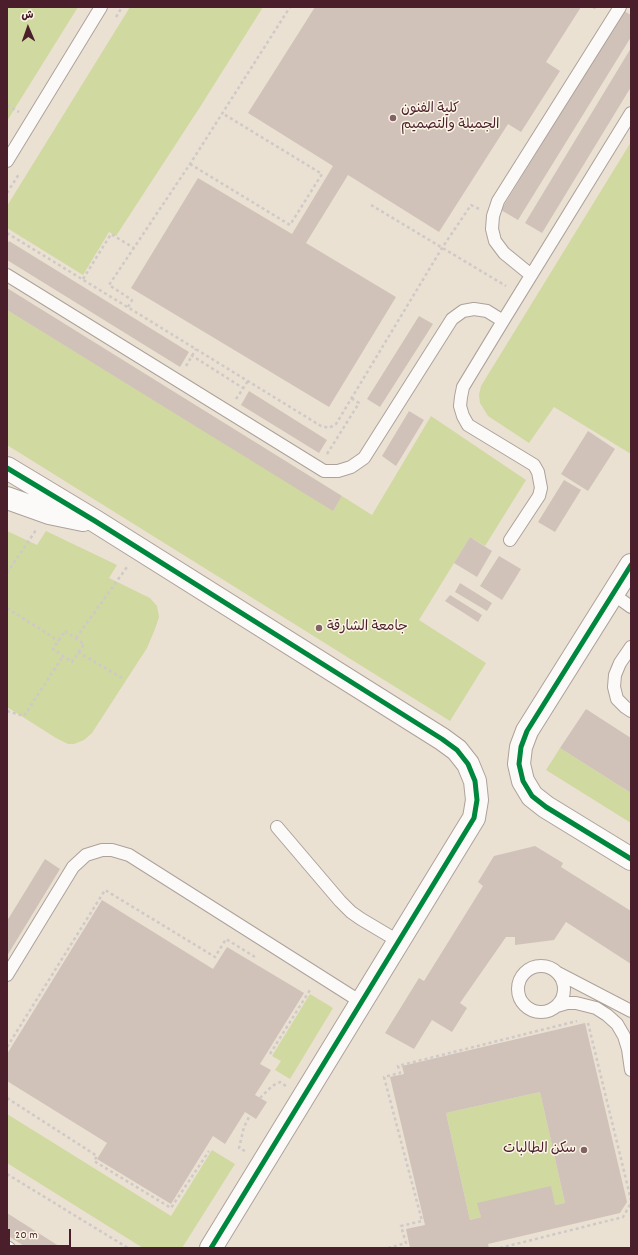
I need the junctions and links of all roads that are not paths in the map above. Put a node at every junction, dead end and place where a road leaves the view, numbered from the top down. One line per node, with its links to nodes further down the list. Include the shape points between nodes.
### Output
1 (102, 7): 4 (lane)
2 (620, 7): 6 (lane, via 498,201 493,216 492,230 495,241 504,253)
3 (631, 113): 6 (lane)
4 (7, 161)
5 (7, 275): 7 (lane, via 324,471 338,472 364,458 452,318 463,310 474,309 486,311)
6 (531, 275): 7 (lane)
7 (503, 321): 11 (lane, via 463,387 460,406 468,425 534,465 538,472 541,488 539,496)
8 (7, 468): 10 (street)
9 (7, 498): 10 (street, via 62,516)
10 (95, 521): 19 (street, via 442,739 457,750 468,764 475,781 477,800 474,818)
11 (510, 540)
12 (631, 565): 13 (street)
13 (613, 594): 14 (lane); 18 (street, via 528,731 521,747 519,764 523,781 532,796)
14 (631, 607)
15 (631, 647): 16 (lane, via 620,663 614,687 617,699)
16 (631, 711)
17 (277, 828): 19 (lane, via 351,912)
18 (631, 859)
19 (398, 941): 22 (street)
20 (558, 972): 23 (lane, via 564,993); 23 (lane, via 551,968 534,966 527,970 518,984 521,1001 533,1011 542,1012); 24 (lane)
21 (7, 975): 22 (lane, via 73,867 86,855 112,850 129,855)
22 (361, 1002): 27 (street)
23 (557, 1006): 25 (lane, via 576,1002 596,1008 617,1024)
24 (631, 1012)
25 (629, 1044): 26 (lane)
26 (631, 1070)
27 (211, 1248)

